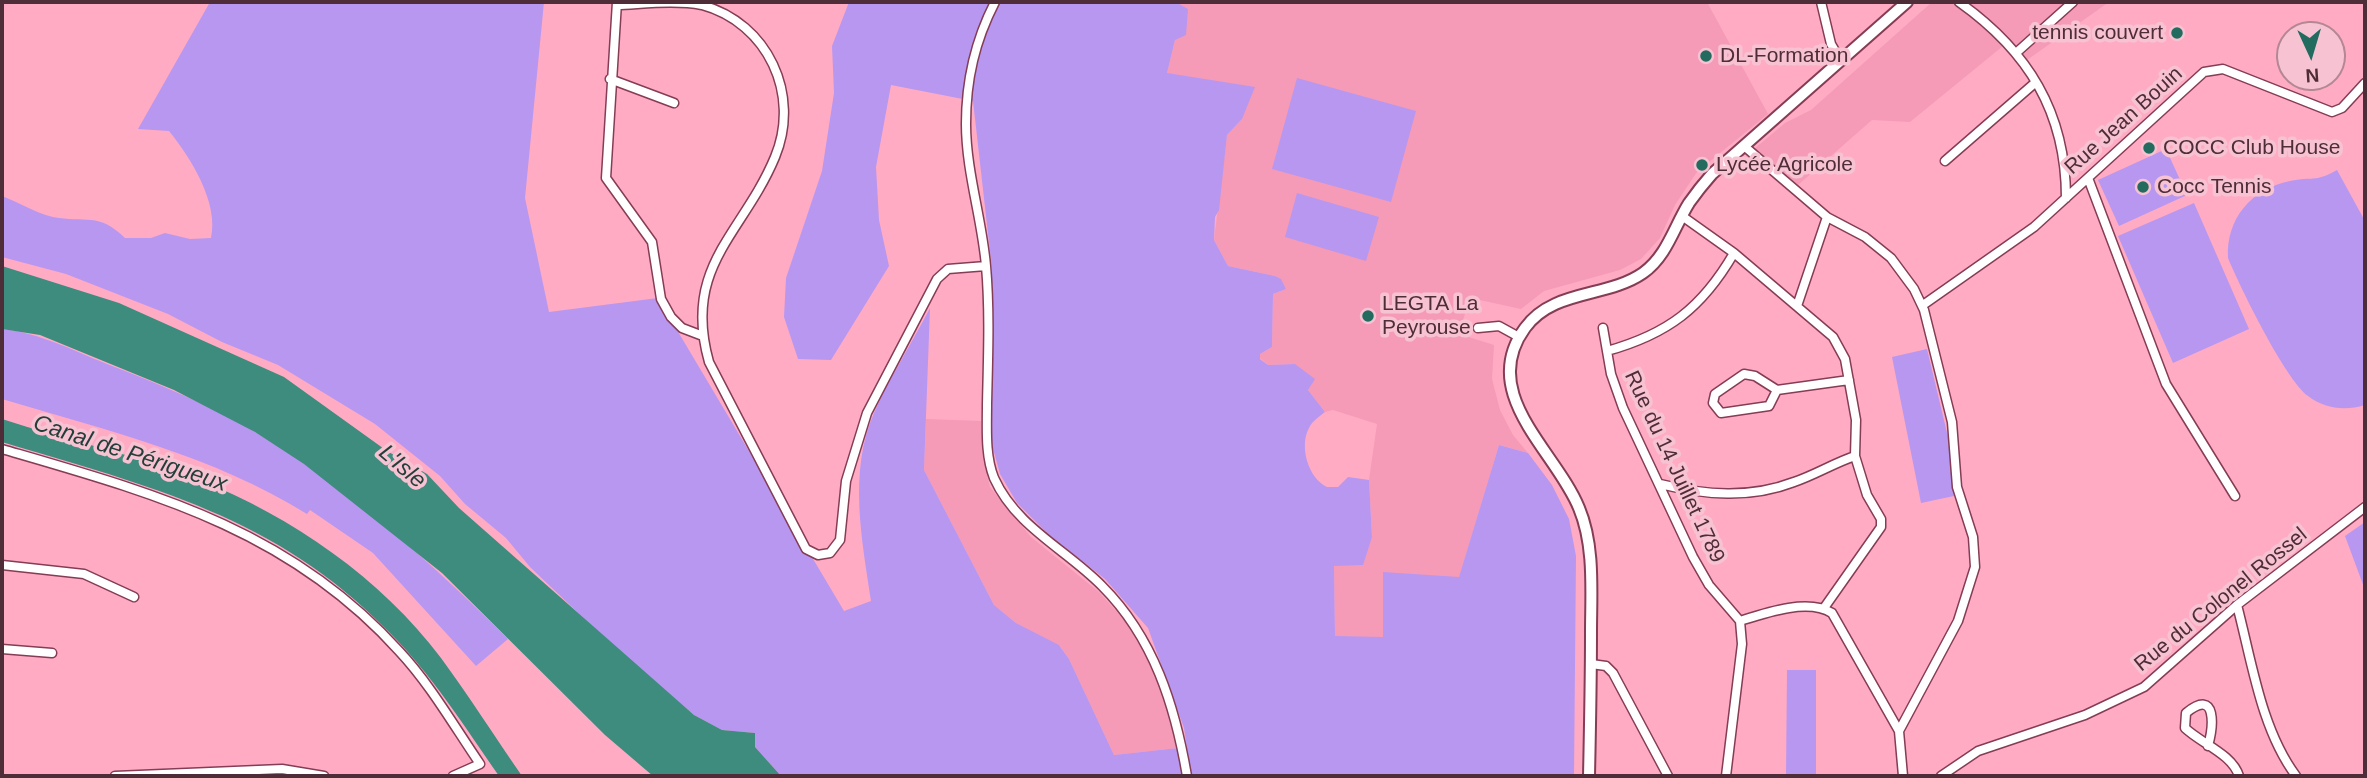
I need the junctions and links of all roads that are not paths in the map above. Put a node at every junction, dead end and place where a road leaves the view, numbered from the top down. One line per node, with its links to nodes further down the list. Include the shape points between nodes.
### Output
1 (995, 2): 20 (street, via 977,38 966,126)
2 (1821, 2): 8 (street, via 1831,44)
3 (1907, 2): 8 (main road)
4 (1959, 2): 7 (street)
5 (2073, 2): 7 (street)
6 (617, 3): 9 (street); 25 (street, via 678,2 721,12 746,27 762,44 781,83 785,104 778,148 716,257 703,304)
7 (2016, 53): 10 (street)
8 (1841, 61): 13 (main road)
9 (610, 79): 12 (street); 25 (street, via 606,178 652,242 661,299 671,317 682,328)
10 (2035, 82): 14 (street); 16 (street, via 2059,130)
11 (2365, 83): 15 (street, Rue Jean Bouin, via 2342,108 2332,112 2215,68 2204,72)
12 (674, 103)
13 (1744, 146): 17 (main road, via 1712,174); 18 (street)
14 (1944, 160)
15 (2088, 178): 16 (street, Rue Jean Bouin); 33 (street, via 2166,384)
16 (2066, 198): 21 (street, Rue Jean Bouin, via 2034,227)
17 (1682, 216): 19 (street); 26 (main road, via 1663,253 1641,274 1553,304 1533,318)
18 (1827, 216): 21 (street, via 1866,237 1891,258); 22 (street)
19 (1734, 253): 22 (street); 27 (street, via 1691,311 1641,342)
20 (986, 266): 25 (street, via 948,269 937,279 867,413 846,481 840,540 830,553 818,555 806,549 709,362); 49 (street, via 986,443 994,477 1012,506 1037,532 1101,584 1136,624 1178,725)
21 (1923, 305): 43 (street, via 1952,422 1957,487 1973,537 1975,567 1958,621)
22 (1797, 306): 28 (street, via 1833,337 1845,359)
23 (1478, 328): 26 (street, via 1499,326)
24 (1603, 328): 27 (street, Rue du 14 Juillet 1789)
25 (704, 335)
26 (1519, 337): 42 (main road, via 1511,365 1517,407 1565,481 1585,529)
27 (1607, 351): 32 (street, Rue du 14 Juillet 1789, via 1614,387)
28 (1849, 380): 29 (street); 31 (street, via 1856,420)
29 (1777, 390): 29 (street, via 1744,374 1715,394 1713,403 1721,413 1769,406)
30 (2, 449): 48 (street, via 180,504 226,523 285,555 338,593 401,653 480,764)
31 (1855, 456): 32 (street, via 1765,491 1711,494); 38 (street, via 1881,527)
32 (1660, 484): 39 (street, Rue du 14 Juillet 1789, via 1709,585)
33 (2235, 496)
34 (2365, 507): 37 (street, Rue du Colonel Rossel)
35 (2, 565): 36 (street, via 84,574)
36 (134, 597)
37 (2237, 605): 54 (street, Rue du Colonel Rossel, via 2144,687 2085,715 1978,751); 56 (street, via 2271,731)
38 (1824, 608): 39 (street, via 1802,607); 43 (street, via 1842,629)
39 (1740, 621): 52 (street, via 1742,644)
40 (2, 649): 41 (street)
41 (52, 653)
42 (1591, 664): 50 (main road); 51 (street, via 1606,666 1614,673)
43 (1899, 731): 53 (street)
44 (2208, 747): 44 (street, via 2185,728 2186,713 2194,707 2204,706 2215,721); 55 (street, via 2234,764)
45 (160, 775): 46 (street); 47 (street, via 282,769)
46 (114, 776)
47 (324, 776)
48 (453, 776)
49 (1187, 776)
50 (1590, 776)
51 (1668, 776)
52 (1726, 776)
53 (1903, 776)
54 (1941, 776)
55 (2239, 776)
56 (2296, 776)

